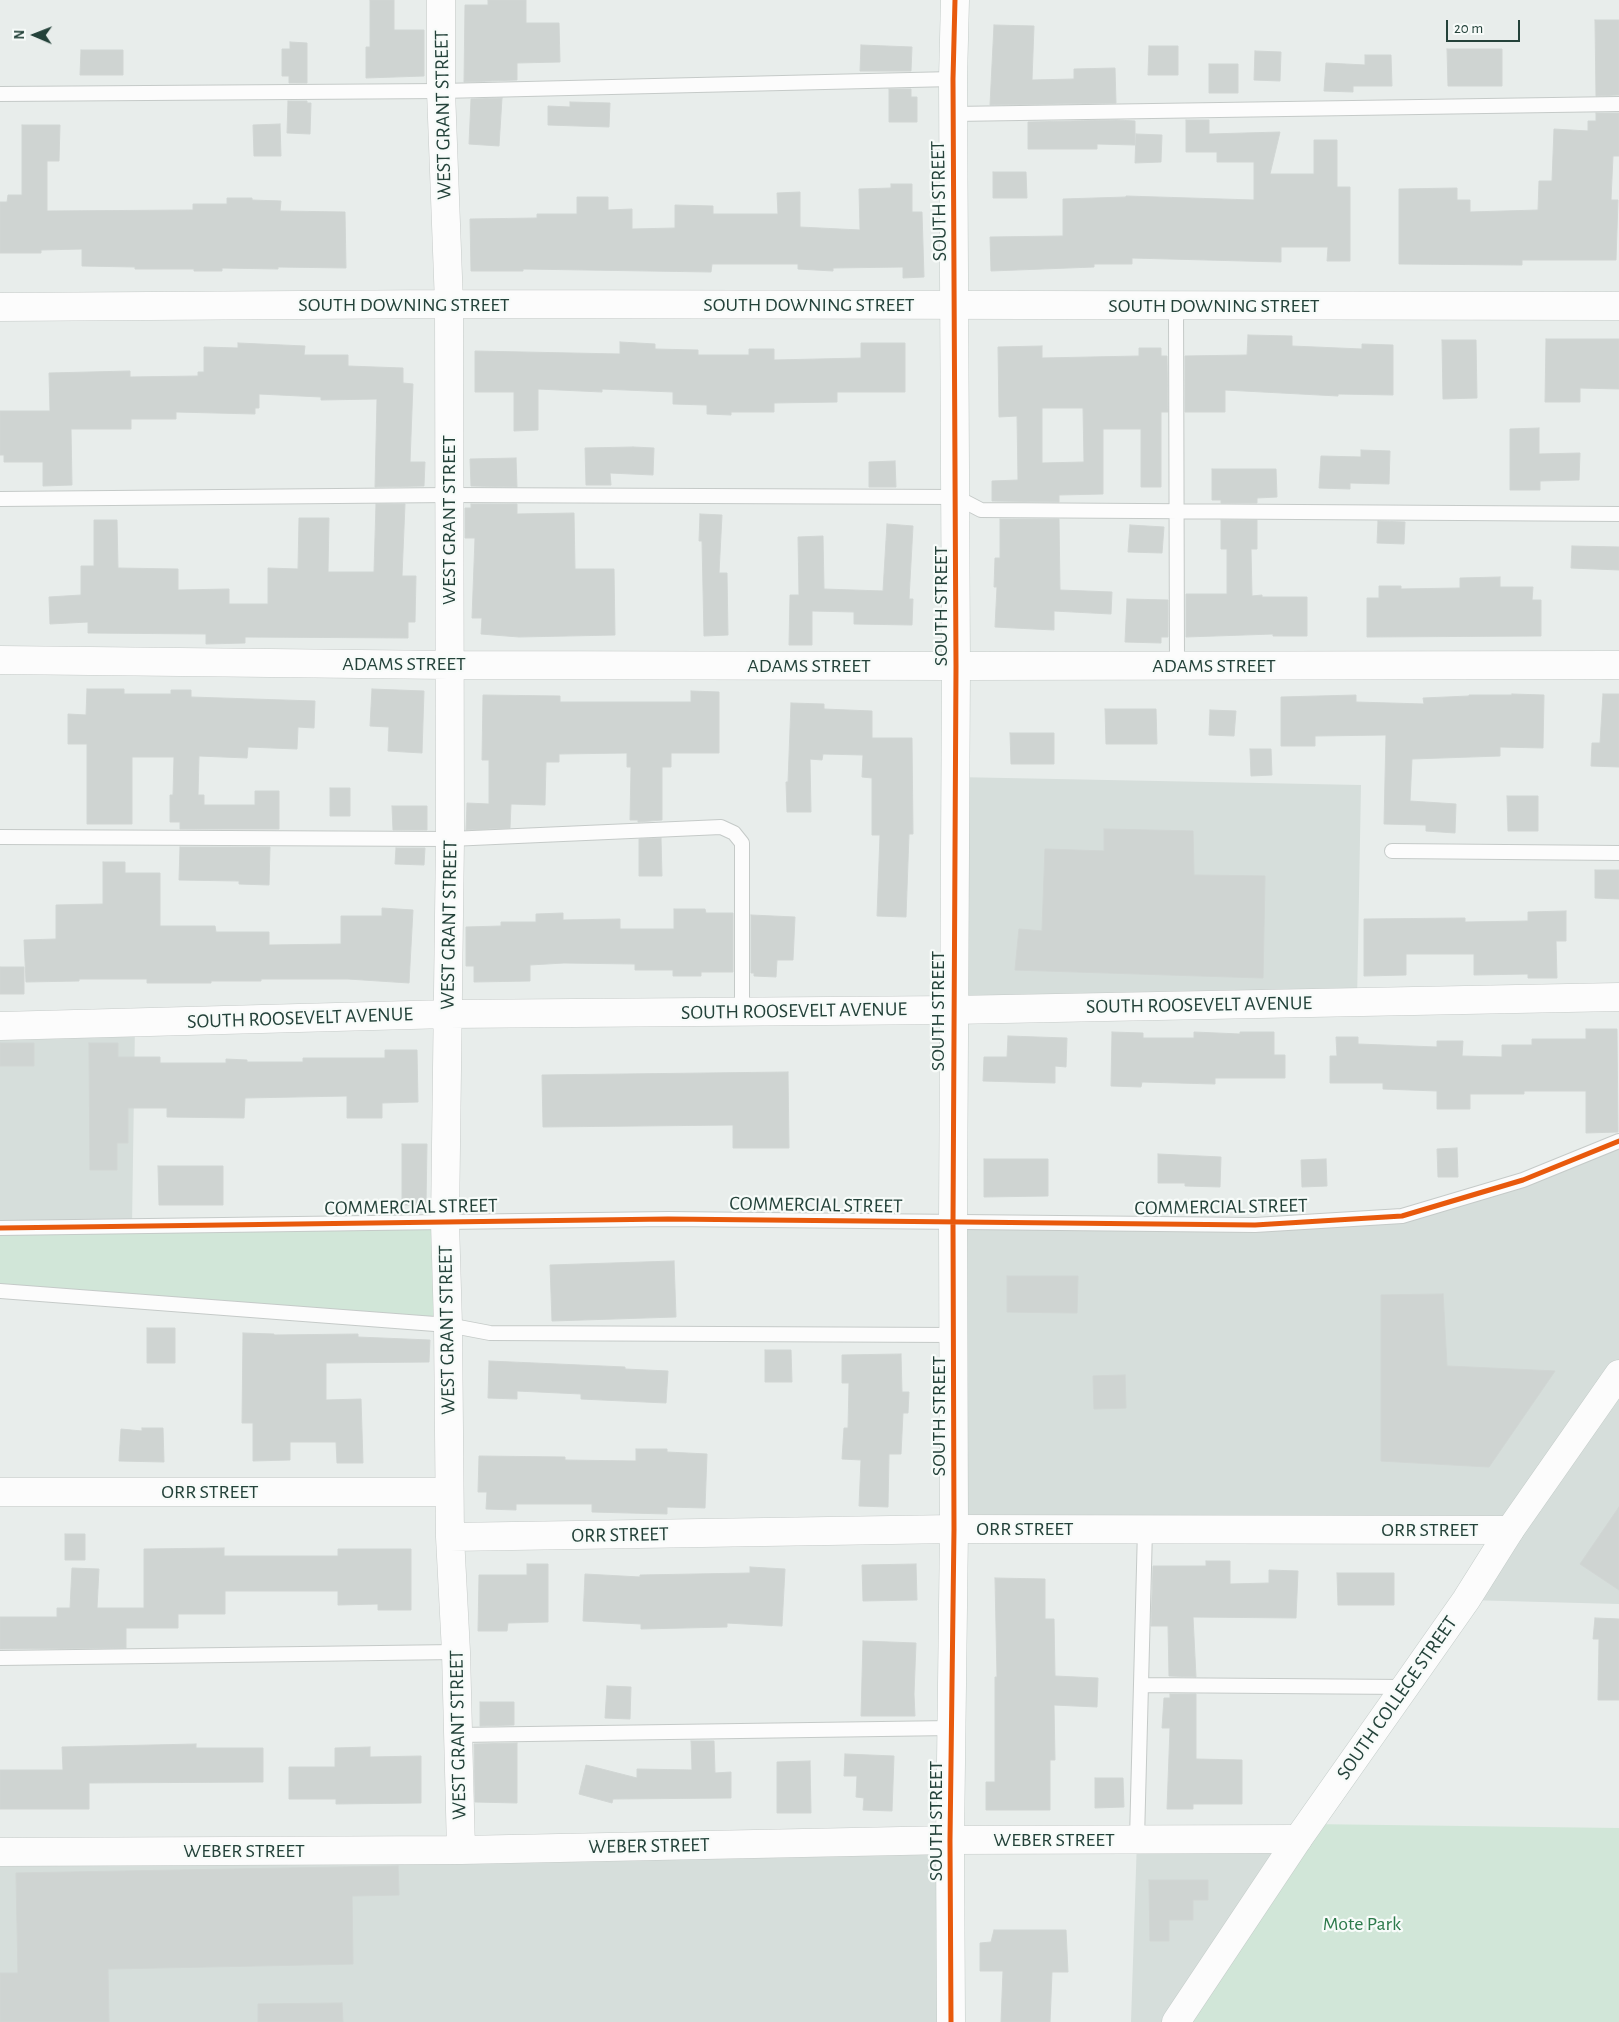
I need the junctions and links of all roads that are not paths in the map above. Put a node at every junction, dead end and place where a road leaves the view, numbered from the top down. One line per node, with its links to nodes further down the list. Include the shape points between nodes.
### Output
1 (441, 0): 4 (street, WEST GRANT STREET)
2 (955, 0): 3 (street, SOUTH STREET)
3 (953, 79): 4 (lane); 7 (street, SOUTH STREET)
4 (441, 91): 5 (lane); 8 (street, WEST GRANT STREET)
5 (0, 94)
6 (1619, 104): 7 (lane)
7 (953, 114): 9 (street, SOUTH STREET)
8 (449, 304): 9 (street, SOUTH DOWNING STREET); 12 (street, SOUTH DOWNING STREET); 13 (street, WEST GRANT STREET)
9 (955, 305): 10 (street, SOUTH DOWNING STREET); 14 (street, SOUTH STREET)
10 (1176, 306): 11 (street, SOUTH DOWNING STREET); 16 (lane)
11 (1619, 306)
12 (0, 307)
13 (449, 495): 14 (lane); 15 (lane); 19 (street, WEST GRANT STREET)
14 (956, 497): 16 (lane, via 981,510); 21 (street, SOUTH STREET)
15 (0, 499)
16 (1177, 511): 17 (lane); 22 (lane)
17 (1619, 514)
18 (0, 660): 19 (street, ADAMS STREET)
19 (449, 664): 21 (street, ADAMS STREET); 24 (street, WEST GRANT STREET)
20 (1619, 664): 22 (street, ADAMS STREET)
21 (956, 666): 22 (street, ADAMS STREET); 28 (street, SOUTH STREET)
22 (1177, 666)
23 (0, 837): 24 (lane)
24 (450, 839): 29 (lane, via 720,827 734,833 742,843); 30 (street, WEST GRANT STREET)
25 (1392, 851): 26 (lane)
26 (1619, 853)
27 (1619, 997): 28 (street, SOUTH ROOSEVELT AVENUE)
28 (953, 1010): 29 (street, SOUTH ROOSEVELT AVENUE); 34 (street, SOUTH STREET)
29 (742, 1012): 30 (street, SOUTH ROOSEVELT AVENUE)
30 (448, 1014): 31 (street, SOUTH ROOSEVELT AVENUE); 33 (street, WEST GRANT STREET)
31 (0, 1026)
32 (1619, 1141): 34 (lane, COMMERCIAL STREET, via 1523,1180 1402,1216 1255,1225)
33 (444, 1222): 34 (lane, COMMERCIAL STREET, via 668,1219); 35 (lane, COMMERCIAL STREET); 37 (street, WEST GRANT STREET)
34 (953, 1222): 38 (street, SOUTH STREET)
35 (0, 1228)
36 (0, 1291): 37 (lane)
37 (448, 1325): 38 (lane, via 490,1333); 41 (street, WEST GRANT STREET)
38 (954, 1335): 42 (street, SOUTH STREET)
39 (1619, 1374): 44 (street, SOUTH COLLEGE STREET)
40 (0, 1492): 41 (street, ORR STREET)
41 (449, 1492): 45 (street, WEST GRANT STREET)
42 (954, 1529): 43 (street, ORR STREET); 45 (street, ORR STREET); 50 (street, SOUTH STREET)
43 (1145, 1529): 44 (street, ORR STREET); 48 (lane)
44 (1510, 1530): 49 (street, SOUTH COLLEGE STREET)
45 (450, 1537): 46 (street, WEST GRANT STREET)
46 (456, 1652): 47 (lane); 51 (street, WEST GRANT STREET)
47 (0, 1658)
48 (1141, 1686): 49 (lane); 52 (lane)
49 (1405, 1687): 53 (street, SOUTH COLLEGE STREET)
50 (952, 1728): 51 (lane); 54 (street, SOUTH STREET)
51 (458, 1734): 55 (street, WEST GRANT STREET)
52 (1136, 1839): 53 (street, WEBER STREET); 54 (street, WEBER STREET)
53 (1298, 1839): 58 (street, SOUTH COLLEGE STREET)
54 (950, 1840): 55 (street, WEBER STREET); 57 (street, SOUTH STREET)
55 (461, 1850): 56 (street, WEBER STREET)
56 (0, 1852)
57 (951, 2022)
58 (1176, 2022)

